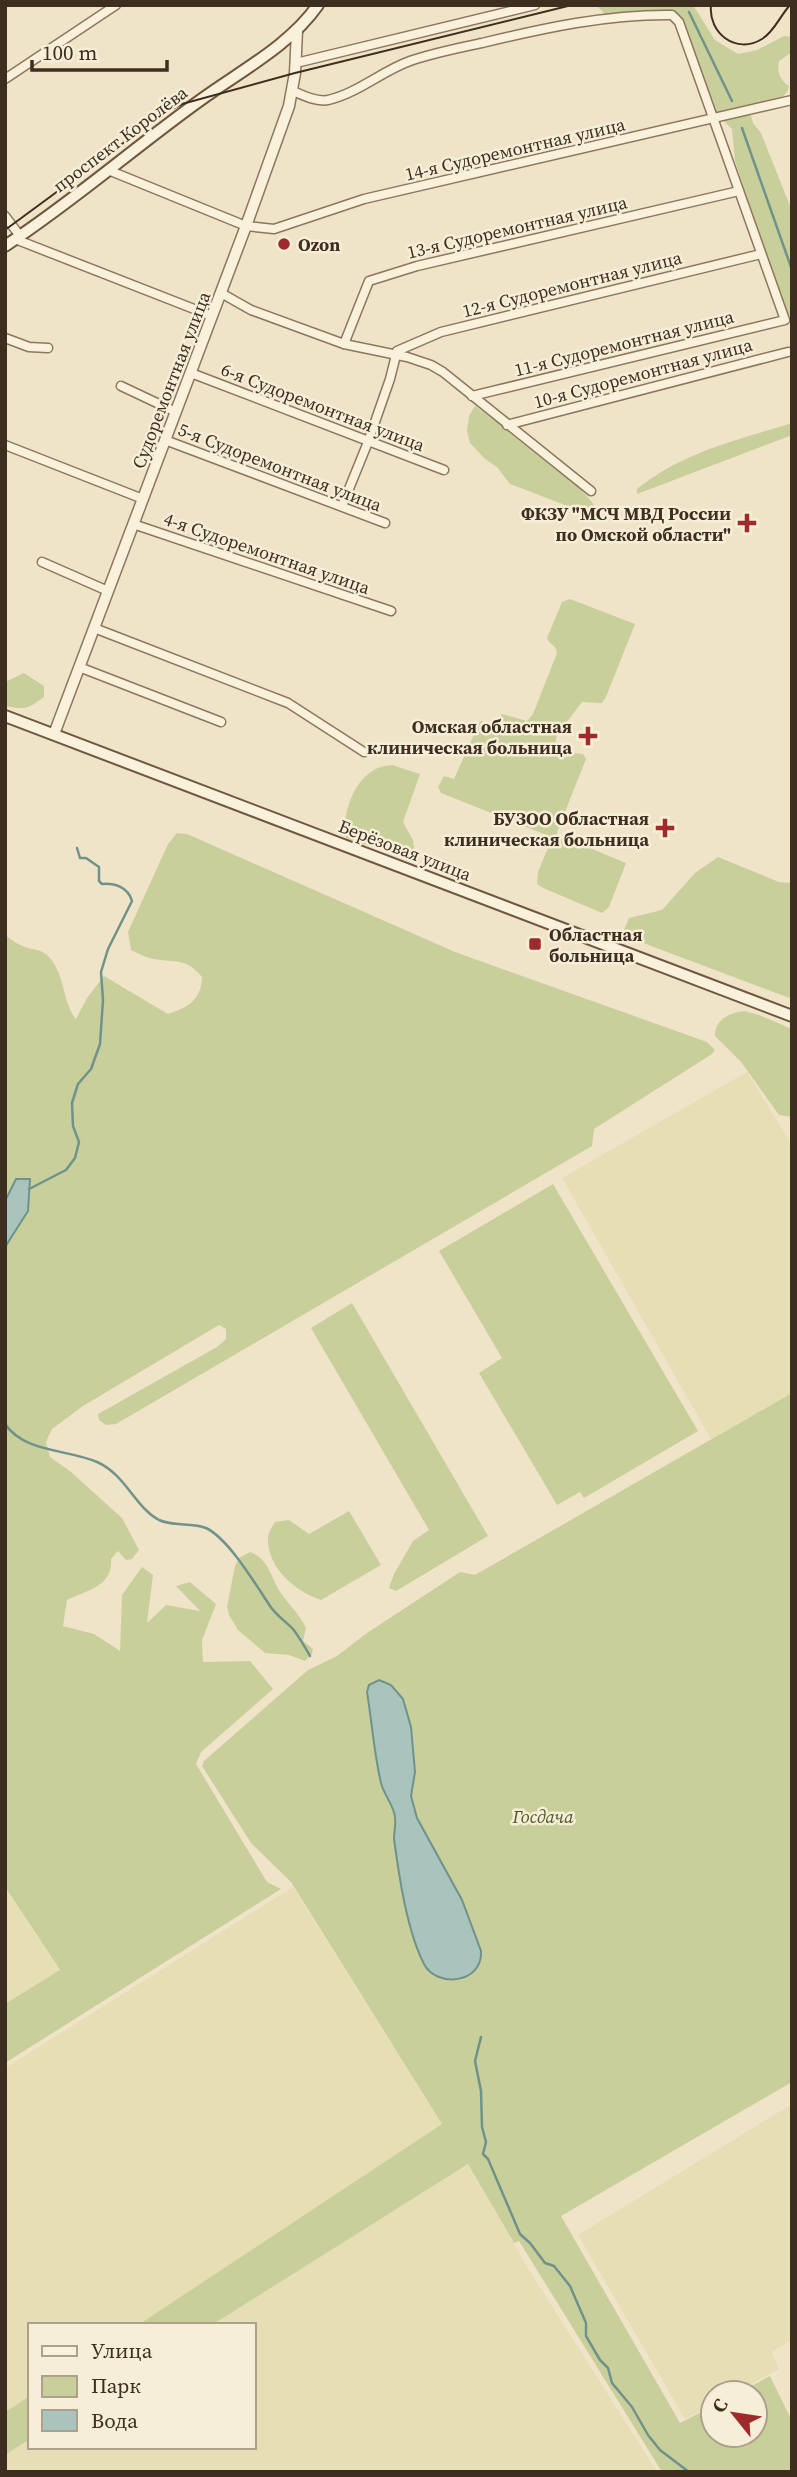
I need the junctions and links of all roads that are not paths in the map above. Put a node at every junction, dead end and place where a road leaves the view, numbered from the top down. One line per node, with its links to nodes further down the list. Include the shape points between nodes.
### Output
1 (116, 5): 6 (street)
2 (318, 5): 4 (main road, проспект Королёва)
3 (535, 5): 5 (street)
4 (297, 31): 5 (street, Судоремонтная улица); 10 (main road, проспект Королёва)
5 (296, 62): 7 (street, Судоремонтная улица)
6 (5, 79)
7 (293, 91): 9 (street, via 325,101 391,68 433,54 553,26 672,15 679,22); 13 (street, Судоремонтная улица)
8 (792, 100): 9 (street, 14-я Судоремонтная улица)
9 (714, 119): 11 (street); 13 (street, 14-я Судоремонтная улица, via 364,199 274,229)
10 (108, 170): 13 (street); 14 (main road, проспект Королёва)
11 (739, 191): 15 (street); 19 (street, 13-я Судоремонтная улица, via 369,281)
12 (5, 216): 14 (street)
13 (246, 226): 16 (street, Судоремонтная улица)
14 (13, 240): 17 (street)
15 (761, 254): 22 (street, 12-я Судоремонтная улица, via 441,332 401,347); 25 (street, 11-я Судоремонтная улица, via 785,320)
16 (221, 293): 17 (street, Судоремонтная улица); 19 (street, via 251,310)
17 (212, 316): 23 (street, Судоремонтная улица)
18 (5, 338): 20 (street)
19 (344, 344): 22 (street)
20 (48, 348)
21 (788, 352): 27 (street, 10-я Судоремонтная улица)
22 (394, 355): 25 (street, via 431,365); 29 (street)
23 (191, 373): 26 (street, Судоремонтная улица); 29 (street, 6-я Судоремонтная улица)
24 (121, 386): 26 (street)
25 (472, 396): 27 (street)
26 (176, 412): 28 (street, Судоремонтная улица)
27 (507, 425): 32 (street)
28 (165, 440): 33 (street, Судоремонтная улица); 34 (street, 5-я Судоремонтная улица)
29 (368, 442): 31 (street, 6-я Судоремонтная улица); 34 (street)
30 (5, 445): 33 (street)
31 (444, 470)
32 (591, 491)
33 (143, 499): 36 (street, Судоремонтная улица)
34 (342, 506): 35 (street, 5-я Судоремонтная улица)
35 (384, 523)
36 (134, 524): 38 (street, Судоремонтная улица); 39 (street, 4-я Судоремонтная улица)
37 (42, 562): 38 (street)
38 (108, 591): 40 (street, Судоремонтная улица)
39 (391, 611)
40 (94, 628): 41 (street, Судоремонтная улица); 45 (street, via 288,703)
41 (79, 667): 43 (street); 44 (street, Судоремонтная улица)
42 (5, 716): 44 (main road, Берёзовая улица)
43 (221, 722)
44 (54, 734): 46 (main road, Берёзовая улица)
45 (365, 752)
46 (792, 1016)

